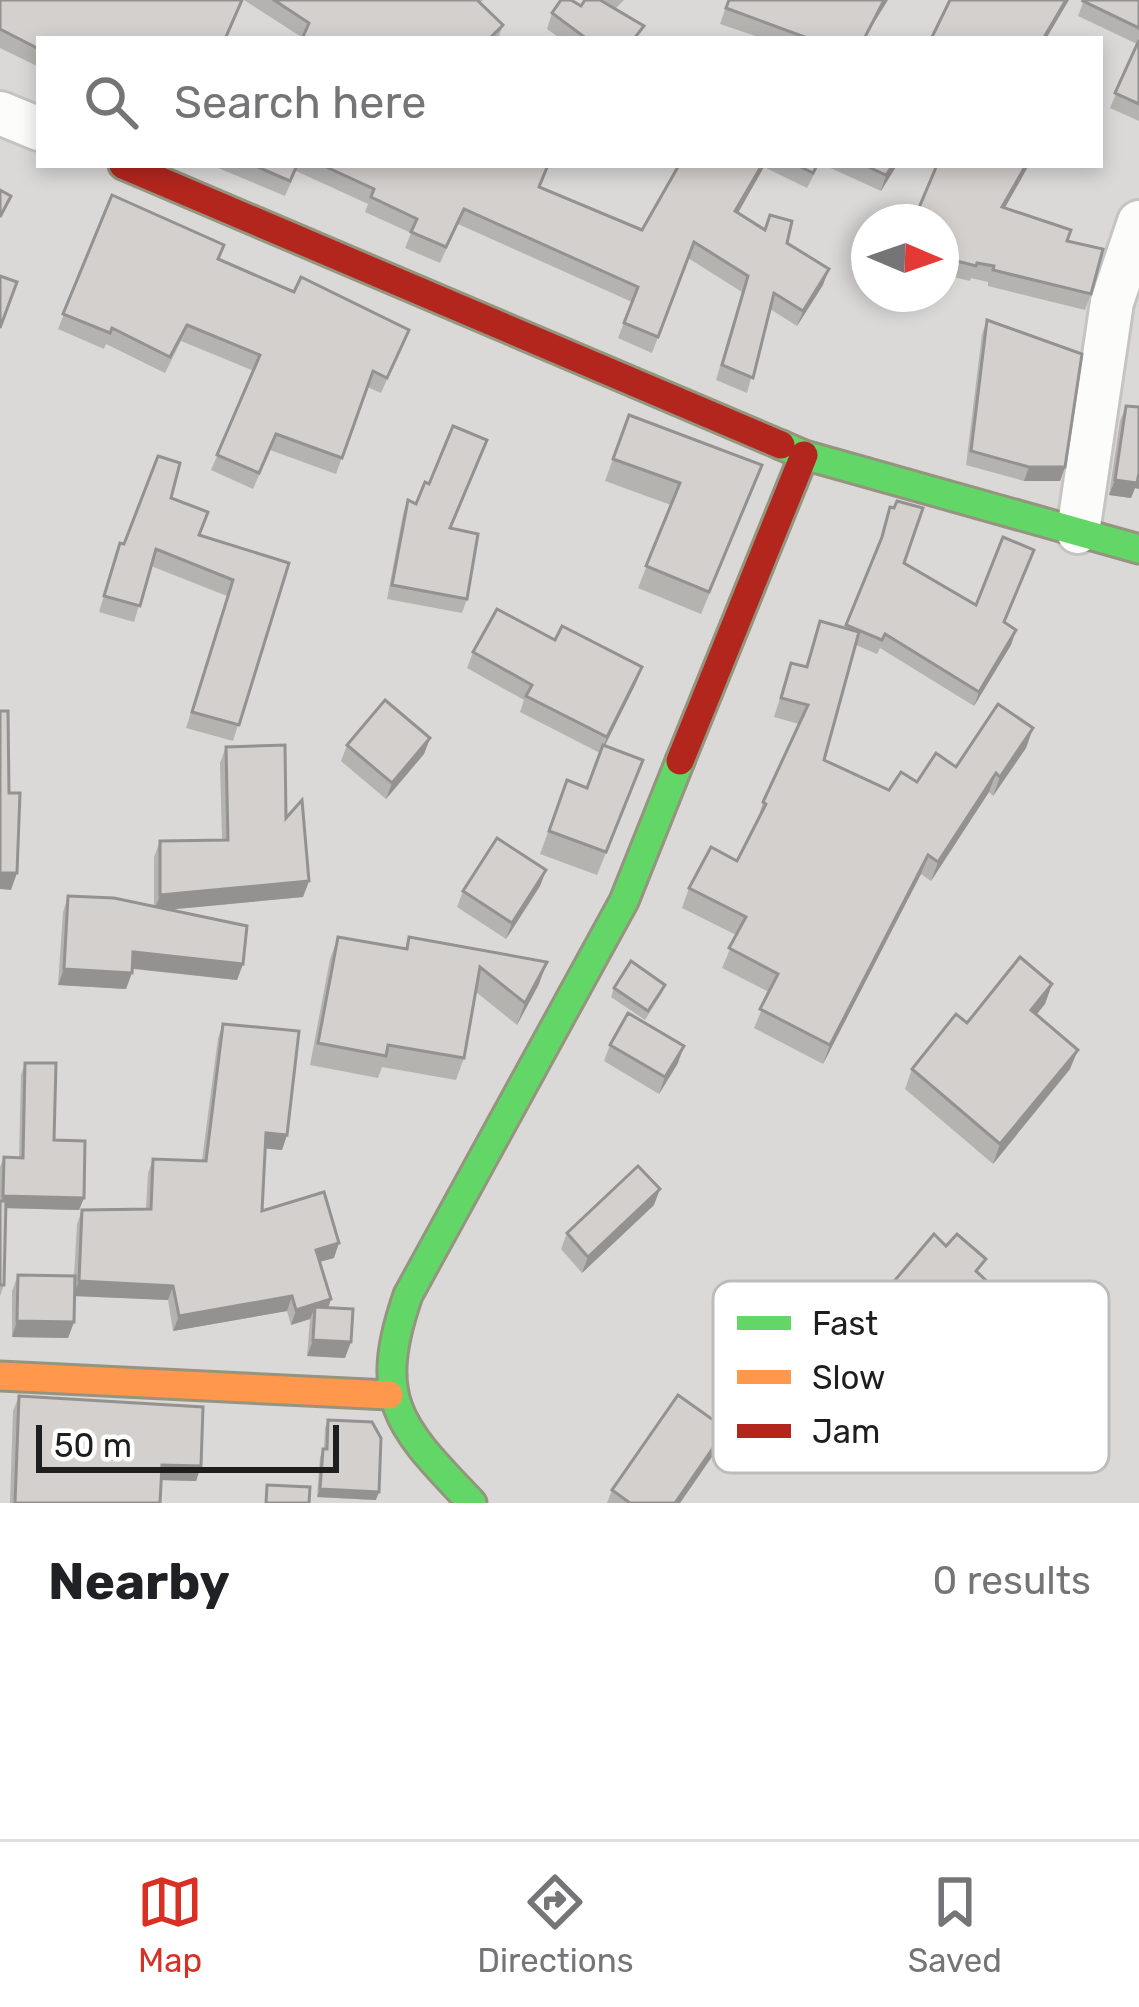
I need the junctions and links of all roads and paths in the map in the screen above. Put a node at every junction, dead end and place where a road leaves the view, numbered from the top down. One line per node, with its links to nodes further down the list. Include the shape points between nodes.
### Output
1 (0, 113): 2 (street)
2 (36, 128)
3 (130, 168): 5 (street)
4 (1139, 222): 6 (street, via 1112,302)
5 (804, 455): 6 (street); 9 (street, via 624,901 408,1295 391,1338)
6 (1078, 532): 7 (street)
7 (1139, 549)
8 (0, 1376): 9 (street)
9 (389, 1395): 10 (street, via 420,1447)
10 (472, 1503)

